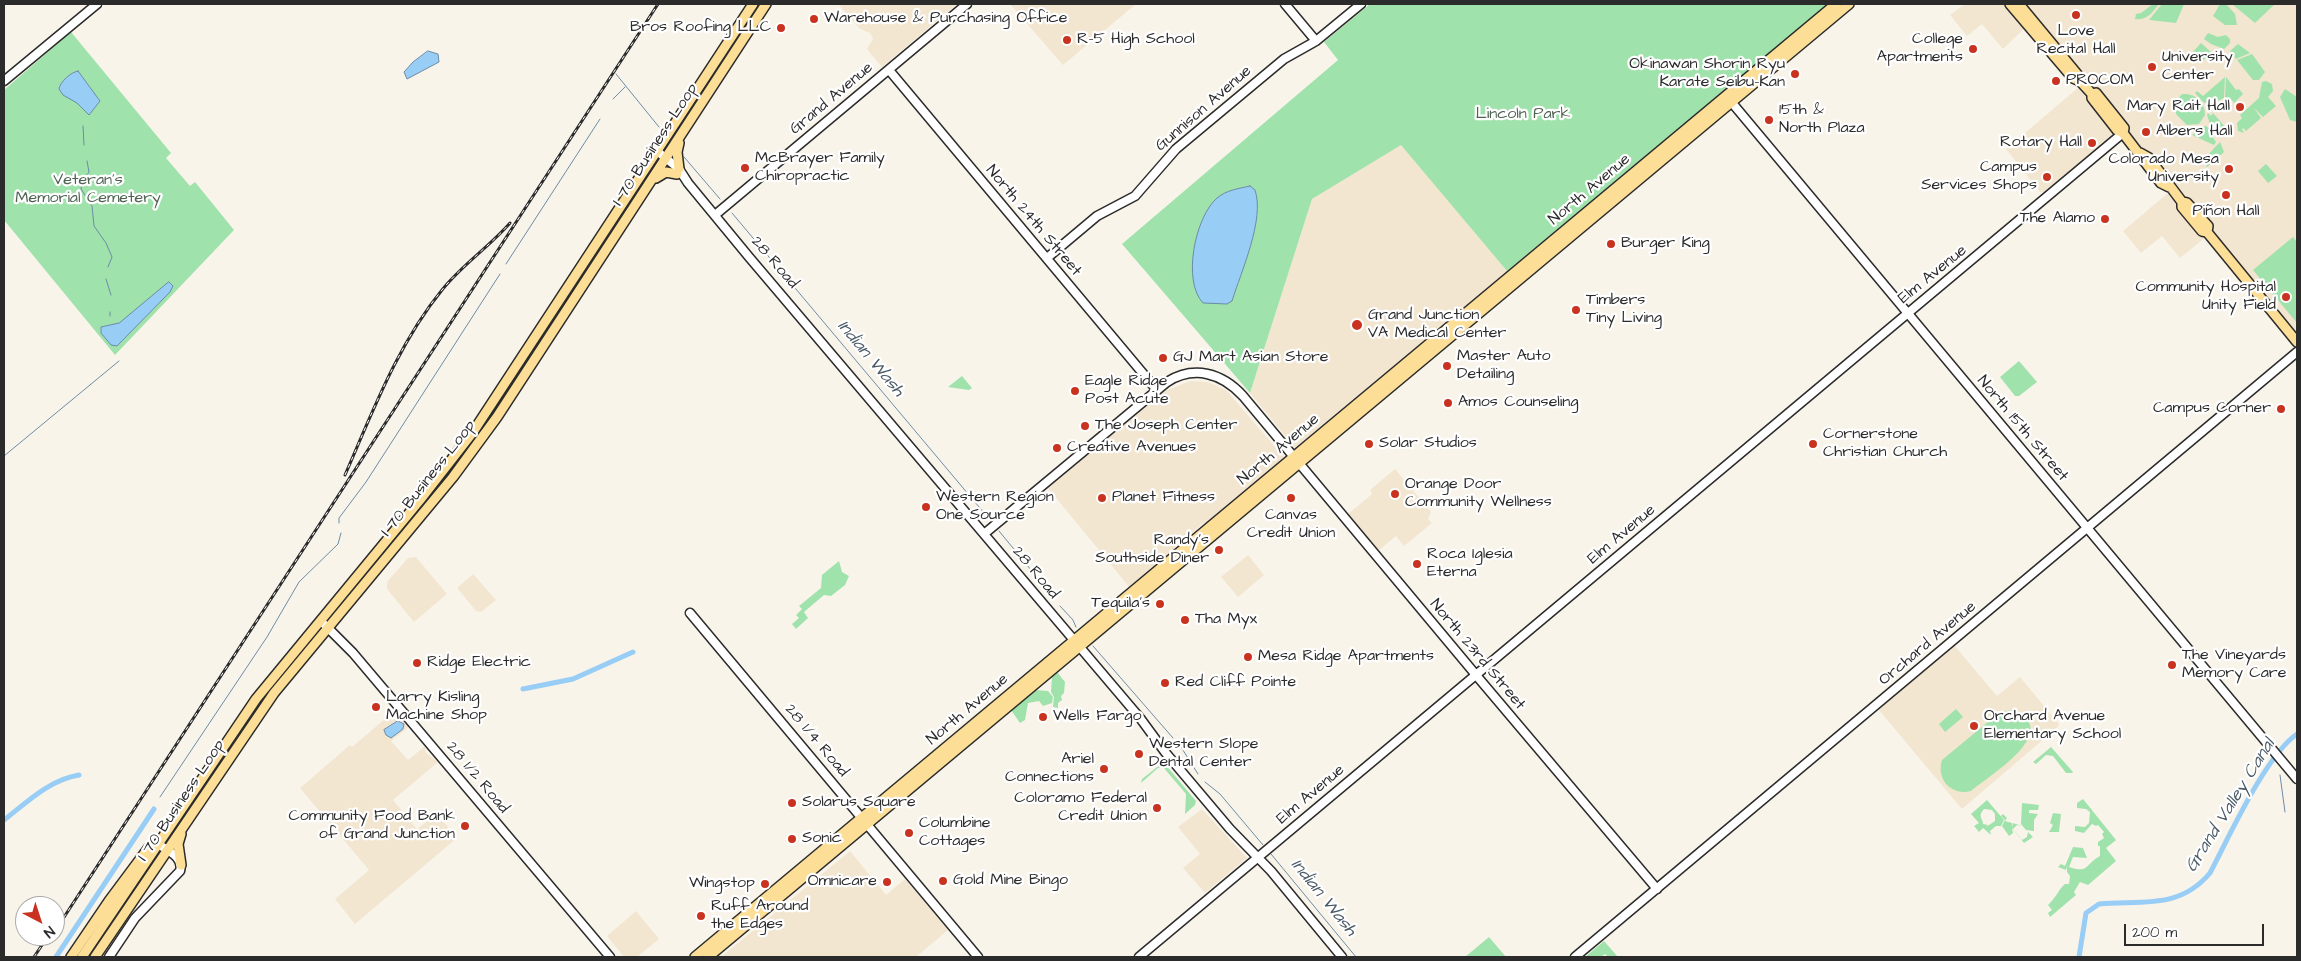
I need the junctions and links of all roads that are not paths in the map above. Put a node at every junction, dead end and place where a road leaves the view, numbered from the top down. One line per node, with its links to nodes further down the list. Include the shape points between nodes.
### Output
1 (97, 4): 15 (street)
2 (753, 4): 14 (main road, I 70 Business Loop)
3 (766, 4): 17 (main road, I 70 Business Loop)
4 (967, 4): 13 (street, Grand Avenue)
5 (1285, 4): 12 (street)
6 (1361, 4): 12 (street, Gunnison Avenue)
7 (1849, 4): 11 (main road, North Avenue)
8 (2010, 4): 16 (main road, via 2073,78)
9 (2018, 4): 16 (main road, via 2078,74)
10 (1835, 5): 11 (main road); 18 (main road, North Avenue)
11 (1807, 38): 18 (main road, North Avenue)
12 (1316, 41): 27 (street, Gunnison Avenue, via 1284,59 1176,150 1135,196 1097,216)
13 (889, 70): 26 (street, Grand Avenue); 27 (street, North 24th Street)
14 (708, 74): 17 (main road); 21 (main road, I 70 Business Loop)
15 (4, 81)
16 (2080, 81): 20 (main road, via 2109,120)
17 (721, 82): 19 (main road, I 70 Business Loop)
18 (1729, 99): 25 (main road, North Avenue); 33 (street, North 15th Street)
19 (689, 121): 22 (main road, I 70 Business Loop); 23 (main road, via 677,147)
20 (2123, 133): 33 (street, Elm Avenue); 36 (main road, via 2140,153 2149,158 2202,231 2207,232)
21 (657, 151): 22 (street, 28 Road); 31 (main road, I 70 Business Loop)
22 (666, 158): 23 (street, 28 Road); 24 (main road, I 70 Business Loop)
23 (678, 172): 24 (main road, via 664,172); 26 (street, 28 Road)
24 (647, 187): 32 (main road, I 70 Business Loop)
25 (1622, 188): 28 (main road, North Avenue); 30 (main road, North Avenue)
26 (715, 215): 44 (street, 28 Road)
27 (1046, 258): 39 (street, North 24th Street)
28 (1526, 263): 29 (main road, North Avenue); 30 (main road)
29 (1500, 284): 34 (main road, via 1498,293); 35 (main road, North Avenue)
30 (1511, 286): 34 (main road, North Avenue)
31 (563, 295): 32 (main road); 40 (main road, I 70 Business Loop)
32 (574, 300): 41 (main road, I 70 Business Loop)
33 (1908, 313): 43 (street, North 15th Street); 50 (street, Elm Avenue)
34 (1474, 317): 35 (main road, North Avenue)
35 (1449, 333): 38 (main road, North Avenue); 38 (main road, North Avenue, via 1423,349 1422,355)
36 (2297, 342)
37 (2297, 352): 43 (street, Orchard Avenue)
38 (1405, 370): 42 (main road, North Avenue); 42 (main road, North Avenue, via 1380,397)
39 (1156, 390): 42 (street, North 23rd Street, via 1174,377 1200,372 1215,374 1238,390); 44 (street)
40 (468, 438): 41 (main road); 47 (main road, I 70 Business Loop)
41 (476, 446): 48 (main road, I 70 Business Loop)
42 (1297, 460): 45 (main road, North Avenue); 45 (main road, North Avenue, via 1163,567 1155,579); 50 (street, North 23rd Street)
43 (2088, 528): 53 (street, North 15th Street); 62 (street, Orchard Avenue)
44 (984, 534): 49 (street, 28 Road)
45 (1135, 596): 49 (main road, North Avenue); 49 (main road, North Avenue, via 1107,624)
46 (690, 613): 56 (street, 28 1/4 Road)
47 (320, 620): 48 (street, 28 1/2 Road); 54 (main road, I 70 Business Loop, via 251,706)
48 (328, 627): 55 (main road, I 70 Business Loop, via 274,693); 69 (street, 28 1/2 Road)
49 (1078, 644): 51 (main road, North Avenue); 51 (main road, North Avenue, via 1030,678); 59 (street, 28 Road, via 1230,829)
50 (1476, 675): 59 (street, Elm Avenue); 62 (street, North 23rd Street)
51 (999, 709): 52 (main road, North Avenue); 52 (main road, North Avenue, via 978,727 970,739)
52 (942, 756): 56 (main road, North Avenue)
53 (2297, 780)
54 (184, 805): 57 (main road, I 70 Business Loop); 65 (main road, via 130,871)
55 (188, 819): 58 (main road, I 70 Business Loop); 60 (main road, via 178,844)
56 (864, 822): 61 (main road, North Avenue); 61 (main road, North Avenue, via 836,839 827,853); 70 (street, 28 1/4 Road)
57 (158, 844): 58 (street); 66 (main road, I 70 Business Loop)
58 (167, 850): 60 (street); 67 (main road, I 70 Business Loop)
59 (1258, 857): 71 (street, Elm Avenue); 72 (street, 28 Road)
60 (181, 865): 68 (street, via 178,875 135,918)
61 (810, 866): 63 (main road, North Avenue); 63 (main road, North Avenue, via 784,894)
62 (1657, 889): 73 (street, Orchard Avenue)
63 (759, 910): 64 (main road, North Avenue); 64 (main road, North Avenue, via 734,925)
64 (703, 956)
65 (71, 957)
66 (82, 957)
67 (95, 957)
68 (109, 957)
69 (610, 957)
70 (978, 957)
71 (1139, 957)
72 (1342, 957)
73 (1575, 957)

